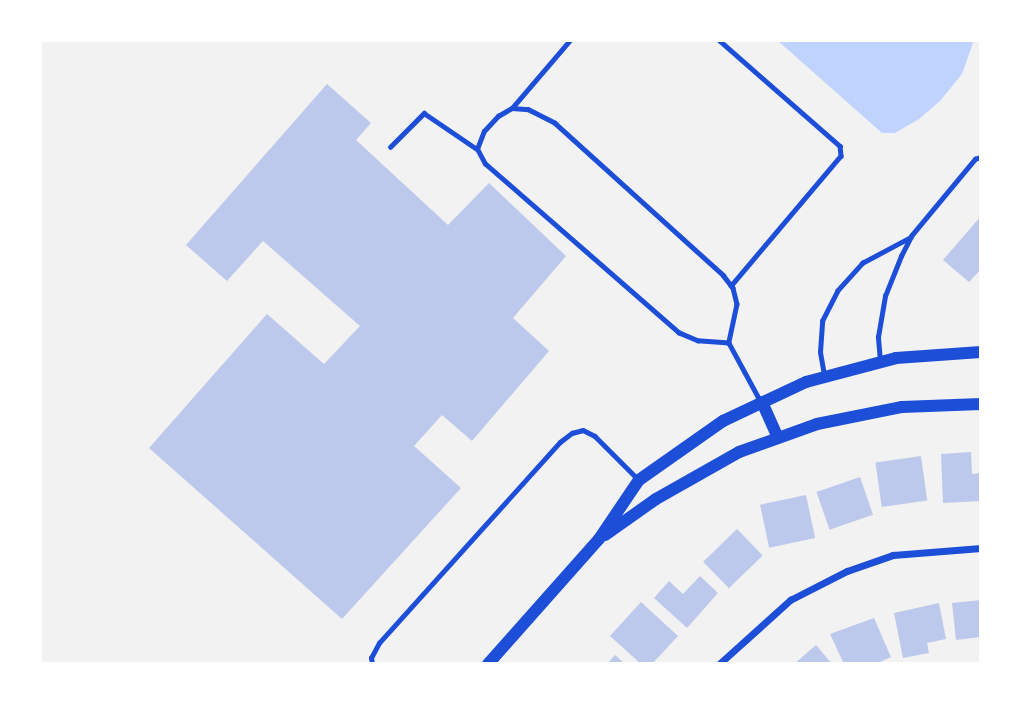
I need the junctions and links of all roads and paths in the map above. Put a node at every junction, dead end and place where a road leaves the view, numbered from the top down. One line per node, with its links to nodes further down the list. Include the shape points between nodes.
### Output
1 (570, 40): 3 (lane)
2 (719, 40): 8 (lane, via 840,146 841,156)
3 (512, 108): 5 (lane, via 484,131); 8 (lane, via 527,108 555,123)
4 (390, 147): 5 (lane, via 424,113)
5 (477, 149): 9 (lane, via 485,164 679,333 698,341)
6 (981, 157): 7 (lane)
7 (911, 236): 11 (lane, via 885,296 878,337); 12 (lane, via 862,264 837,291 822,321 820,352)
8 (731, 286): 9 (lane, via 737,304)
9 (729, 343): 13 (lane)
10 (981, 352): 11 (street)
11 (880, 362): 12 (street)
12 (825, 377): 13 (street)
13 (762, 402): 15 (street); 16 (street, via 723,421)
14 (981, 404): 15 (street, via 902,407 817,424)
15 (778, 438): 17 (street, via 738,452)
16 (639, 480): 17 (street); 18 (street); 20 (lane, via 595,436 583,430 572,433 379,643)
17 (656, 499): 18 (street)
18 (599, 539): 21 (street)
19 (981, 548): 22 (street, via 893,555 848,571 790,600)
20 (372, 664)
21 (488, 664)
22 (719, 664)

